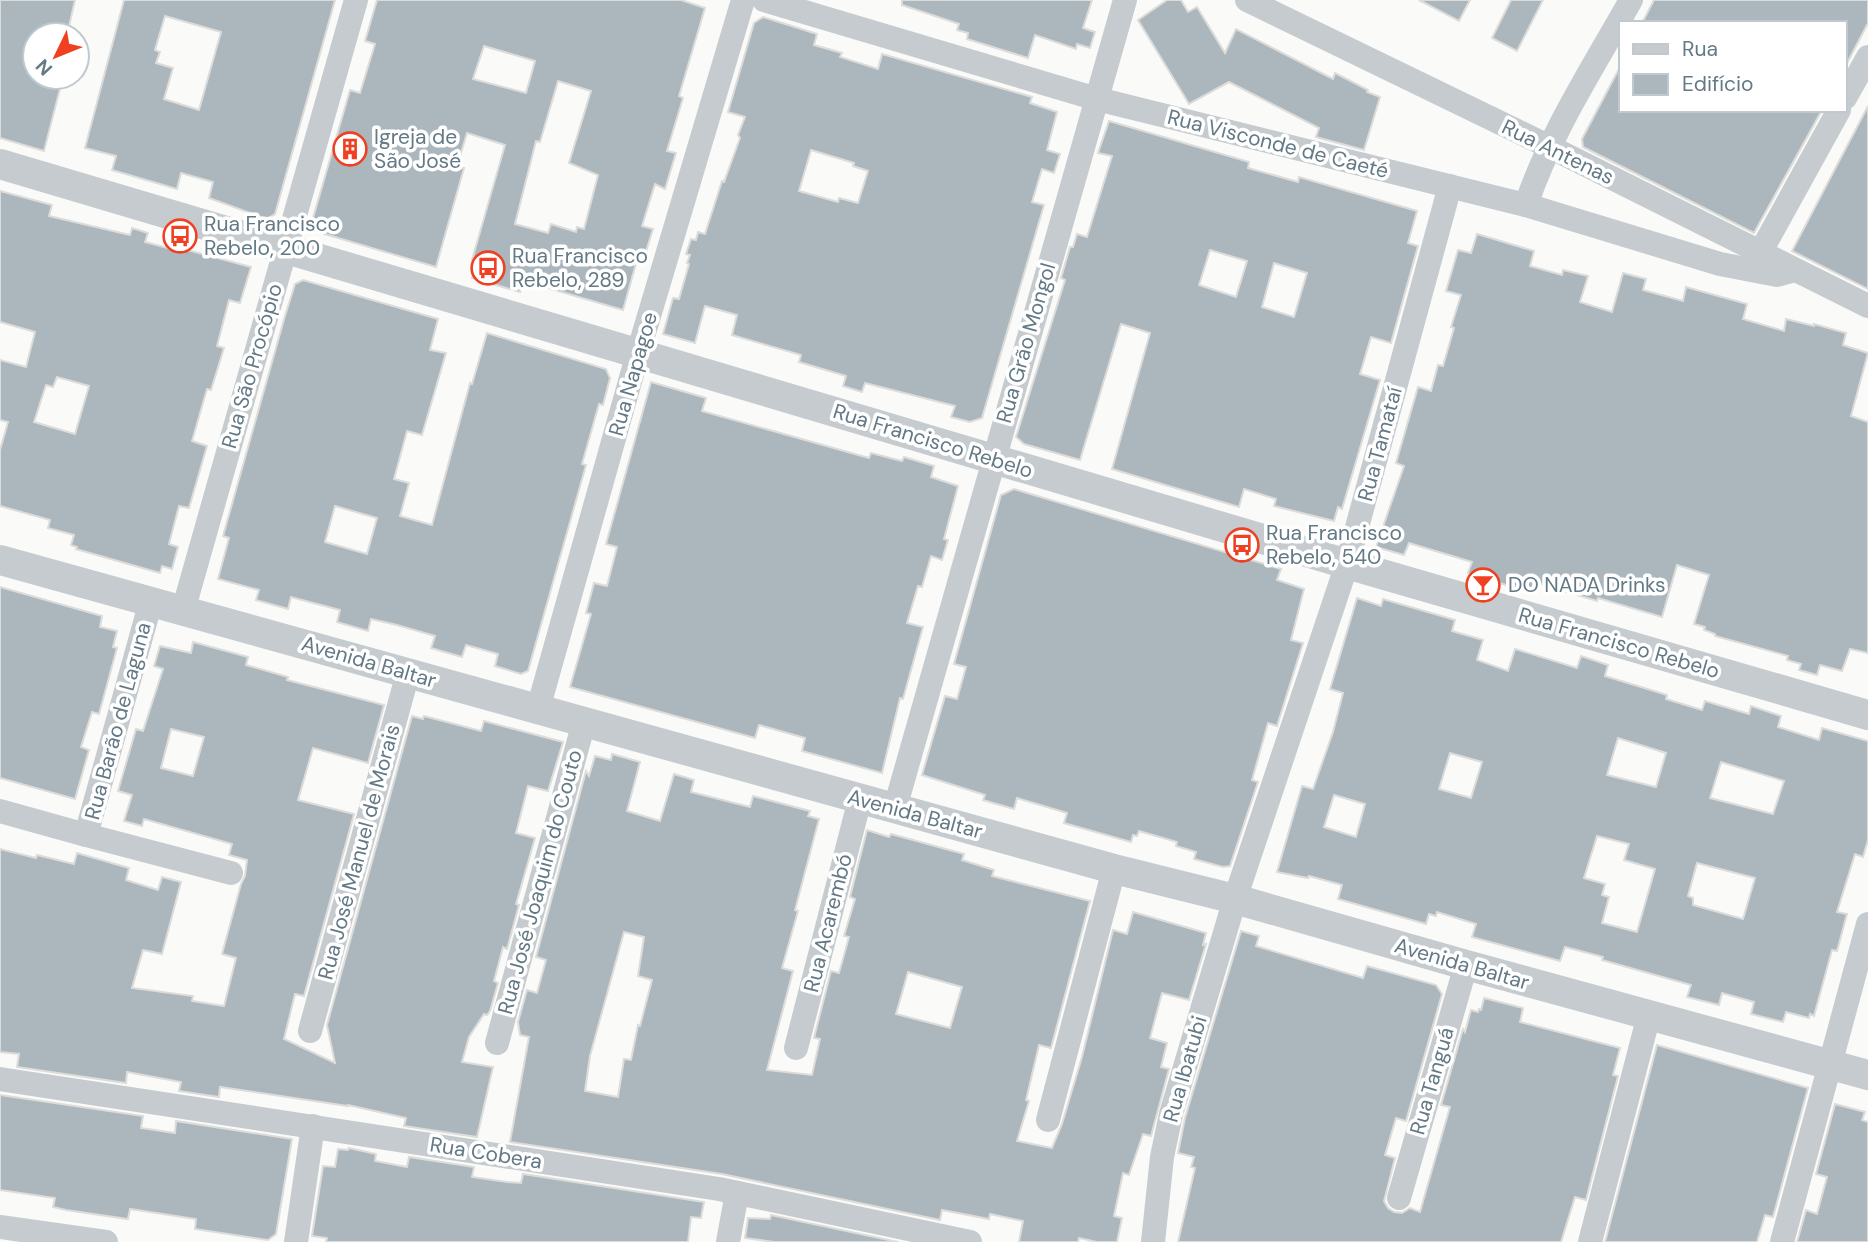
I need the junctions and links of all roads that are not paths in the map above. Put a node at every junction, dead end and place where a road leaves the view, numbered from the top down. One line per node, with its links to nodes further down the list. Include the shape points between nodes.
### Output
1 (356, 0): 17 (street, Rua São Procópio)
2 (743, 0): 21 (street, Rua Napagoe)
3 (764, 0): 11 (street, Rua Visconde de Caeté)
4 (1125, 0): 11 (street, Rua Grão Mongol)
5 (1247, 0): 13 (street, Rua Antenas)
6 (1631, 0): 7 (street)
7 (1619, 21)
8 (1619, 22): 13 (street)
9 (1868, 57): 10 (street)
10 (1847, 95)
11 (1097, 99): 15 (street, Rua Visconde de Caeté); 22 (street, Rua Grão Mongol)
12 (1838, 112): 18 (street)
13 (1550, 147): 16 (street); 18 (street, Rua Antenas)
14 (0, 164): 17 (street, Rua Francisco Rebelo)
15 (1450, 186): 16 (street, Rua Visconde de Caeté); 24 (street, Rua Tamataí)
16 (1527, 205): 19 (street, Rua Visconde de Caeté, via 1720,264 1777,275)
17 (285, 247): 21 (street, Rua Francisco Rebelo); 26 (street, Rua São Procópio)
18 (1760, 253): 19 (street, Rua Antenas)
19 (1795, 270): 20 (street, Rua Antenas)
20 (1868, 306)
21 (638, 353): 22 (street, Rua Francisco Rebelo); 28 (street, Rua Napagoe)
22 (992, 459): 24 (street, Rua Francisco Rebelo); 32 (street, Rua Grão Mongol)
23 (0, 560): 25 (street, Avenida Baltar)
24 (1347, 564): 29 (street, Rua Francisco Rebelo); 37 (street, Rua Tamataí)
25 (151, 601): 26 (street, Avenida Baltar); 34 (street, Rua Barão de Laguna)
26 (183, 611): 27 (street, Avenida Baltar)
27 (408, 673): 28 (street, Avenida Baltar); 41 (street, Rua José Manuel de Morais)
28 (538, 709): 30 (street, Avenida Baltar)
29 (1868, 715)
30 (584, 722): 31 (street, Avenida Baltar); 42 (street, Rua José Joaquim do Couto)
31 (860, 799): 32 (street, Avenida Baltar); 43 (street, Rua Acarembó)
32 (895, 808): 35 (street, Avenida Baltar)
33 (0, 811): 34 (street, Rua Barão de Laguna)
34 (86, 835): 36 (street)
35 (1114, 869): 37 (street, Avenida Baltar); 47 (street)
36 (232, 873)
37 (1235, 899): 39 (street, Avenida Baltar); 56 (street, Rua Ibatubi, via 1171,1114)
38 (1868, 925): 44 (street)
39 (1466, 965): 40 (street, Avenida Baltar); 50 (street, Rua Tanguá)
40 (1649, 1015): 44 (street, Avenida Baltar); 57 (street)
41 (310, 1031)
42 (497, 1043)
43 (796, 1048)
44 (1831, 1064): 45 (street, Avenida Baltar); 58 (street)
45 (1868, 1075)
46 (0, 1079): 48 (street, Rua Cobera)
47 (1048, 1120)
48 (313, 1126): 49 (street, Rua Cobera); 53 (street)
49 (737, 1192): 54 (street); 55 (street, Rua Cobera)
50 (1399, 1198)
51 (0, 1227): 52 (street)
52 (106, 1242)
53 (296, 1242)
54 (728, 1242)
55 (970, 1242)
56 (1153, 1242)
57 (1590, 1242)
58 (1782, 1242)

